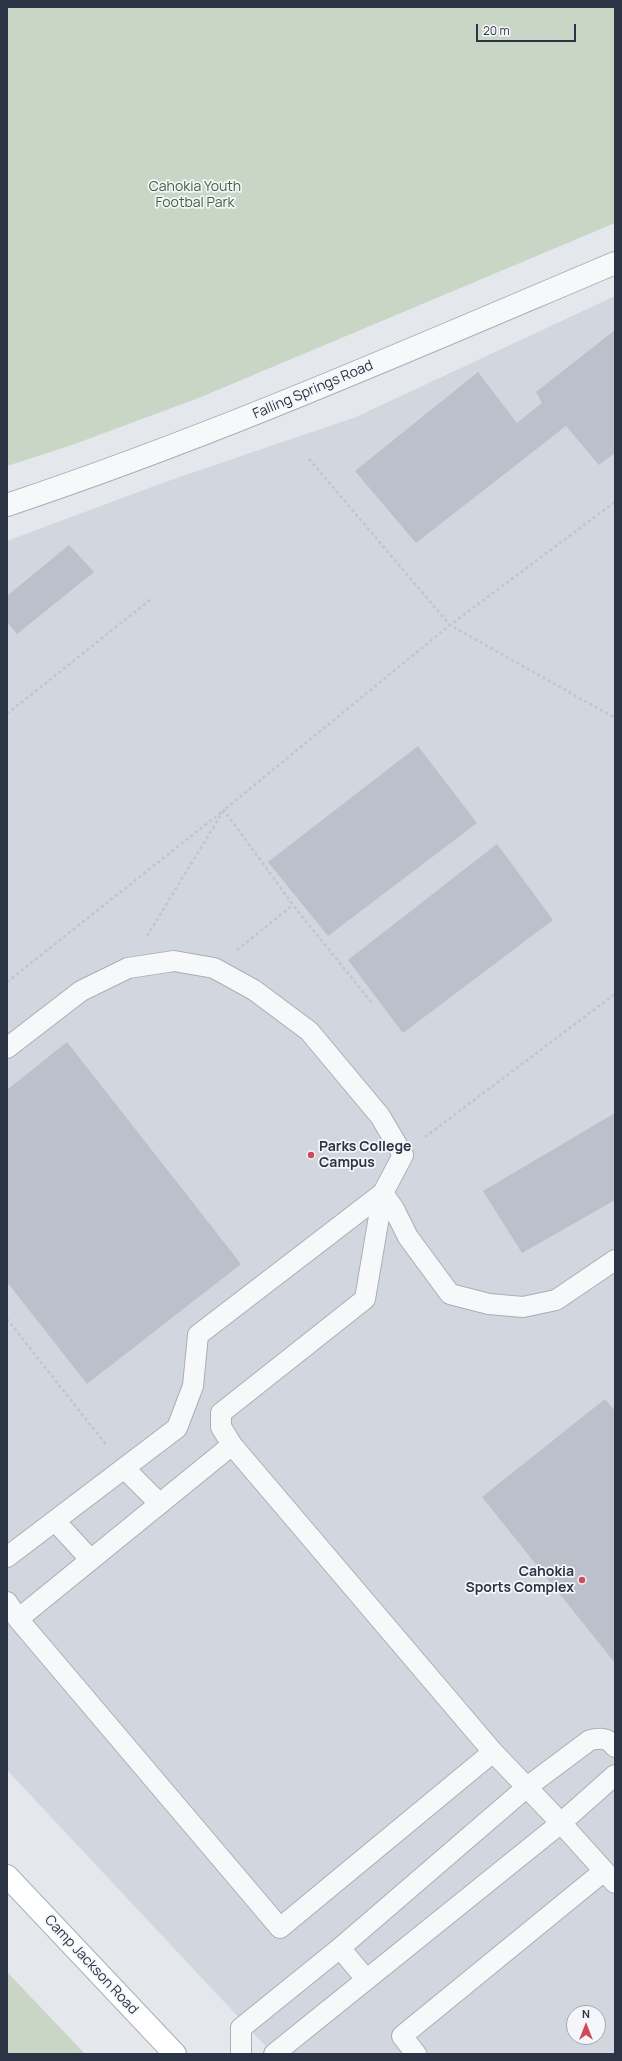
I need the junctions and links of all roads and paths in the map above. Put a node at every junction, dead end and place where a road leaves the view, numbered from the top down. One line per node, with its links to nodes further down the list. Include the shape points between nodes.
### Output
1 (615, 263): 4 (street, Falling Springs Road, via 243,419 83,480)
2 (309, 459): 6 (path)
3 (615, 502): 6 (path)
4 (7, 505)
5 (151, 599): 7 (path)
6 (450, 625): 8 (path); 9 (path)
7 (7, 714)
8 (615, 718)
9 (224, 810): 10 (path); 11 (path); 13 (path)
10 (293, 905): 12 (path); 15 (path)
11 (128, 968): 12 (lane, via 174,961); 16 (lane, via 81,991)
12 (214, 968): 17 (lane, via 254,990 309,1031 380,1116)
13 (7, 982)
14 (615, 994): 17 (path)
15 (372, 1003)
16 (7, 1048)
17 (402, 1154): 18 (lane)
18 (383, 1193): 19 (lane, via 408,1237 450,1294 489,1304 523,1307 556,1300); 21 (lane, via 366,1300 221,1413 221,1427); 22 (lane, via 198,1335 193,1386 177,1428)
19 (615, 1260)
20 (7, 1319): 22 (path)
21 (232, 1445): 23 (lane); 30 (lane)
22 (124, 1468): 23 (lane); 24 (lane)
23 (160, 1504): 26 (lane)
24 (55, 1521): 25 (lane); 26 (lane)
25 (7, 1557)
26 (91, 1560): 28 (lane)
27 (7, 1602): 28 (lane)
28 (18, 1619): 30 (lane, via 280,1928)
29 (615, 1747): 32 (lane, via 610,1740 590,1740)
30 (493, 1752): 32 (lane)
31 (615, 1775): 33 (lane)
32 (527, 1787): 33 (lane); 36 (lane)
33 (561, 1823): 35 (lane); 37 (lane)
34 (7, 1876): 38 (main road, Camp Jackson Road)
35 (610, 1877): 41 (lane, via 402,2036)
36 (340, 1948): 37 (lane); 39 (lane, via 241,2028)
37 (366, 1979): 40 (lane)
38 (175, 2054)
39 (241, 2054)
40 (274, 2054)
41 (416, 2054)

